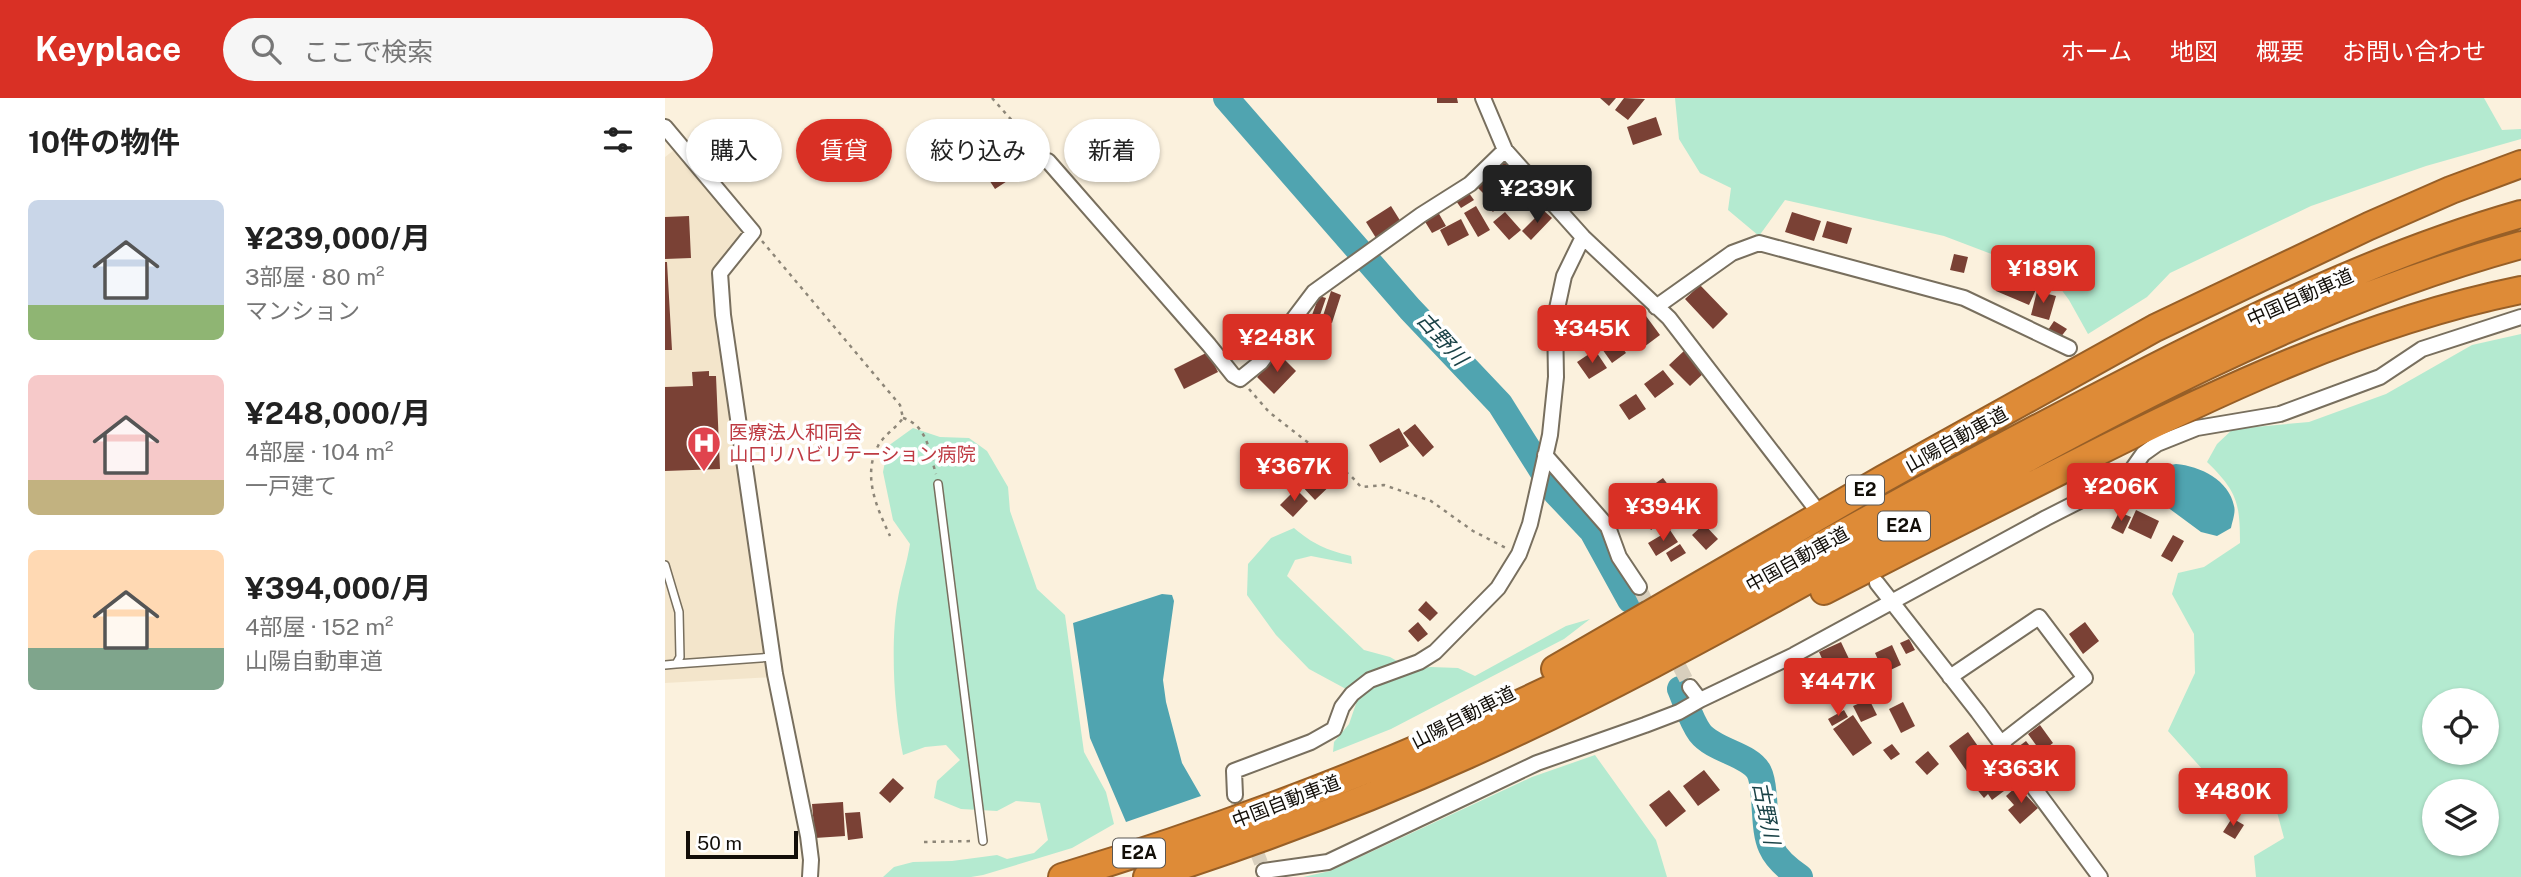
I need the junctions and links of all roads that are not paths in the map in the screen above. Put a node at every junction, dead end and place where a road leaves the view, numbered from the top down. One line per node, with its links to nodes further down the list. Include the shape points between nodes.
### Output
1 (1483, 98): 3 (street)
2 (665, 127): 20 (street, via 753,232 720,273)
3 (1505, 150): 4 (street, via 1470,184 1314,292 1261,362 1240,379); 7 (street)
4 (1050, 163)
5 (2521, 164): 29 (highway, 山陽自動車道 / E2, via 2369,226 2155,328 1528,684 1403,748)
6 (2521, 214): 29 (highway, 中国自動車道 / E2A, via 2374,265 2236,326 1984,456 1597,667 1425,746)
7 (1583, 237): 10 (street); 13 (street, via 1564,276 1555,318 1556,377)
8 (2521, 245): 28 (highway, 中国自動車道 / E2A, via 2324,314 2179,379 1565,709)
9 (2521, 290): 28 (highway, 山陽自動車道, via 2322,350 2192,405 1567,720)
10 (1656, 307): 12 (street, via 1733,253 1759,243 1964,298); 15 (street)
11 (2521, 317): 19 (street, via 2422,349 2380,377 2280,414 2197,428 2157,444 2117,482)
12 (2069, 348)
13 (1545, 455): 18 (street, via 1608,527 1619,557); 27 (street, via 1530,524 1497,588 1435,652 1370,680 1352,694 1334,729 1234,771)
14 (938, 484): 30 (lane)
15 (1813, 505)
16 (665, 565): 21 (lane, via 679,612 680,657)
17 (1877, 583): 19 (street)
18 (1639, 587)
19 (1892, 602): 23 (street); 25 (street)
20 (773, 657): 21 (lane); 32 (street, via 808,836)
21 (676, 664): 22 (lane)
22 (665, 665)
23 (1950, 677): 26 (street); 26 (street, via 2039,617 2085,678)
24 (1690, 687): 25 (street)
25 (1700, 699): 31 (street, via 1679,712 1538,762 1328,862)
26 (2001, 743): 35 (street)
27 (1235, 795)
28 (1295, 826): 34 (highway, 中国自動車道 / E2A)
29 (1215, 828): 33 (highway, 中国自動車道 / E2A)
30 (983, 841)
31 (1260, 870)
32 (810, 877)
33 (1062, 877)
34 (1147, 877)
35 (2099, 877)

